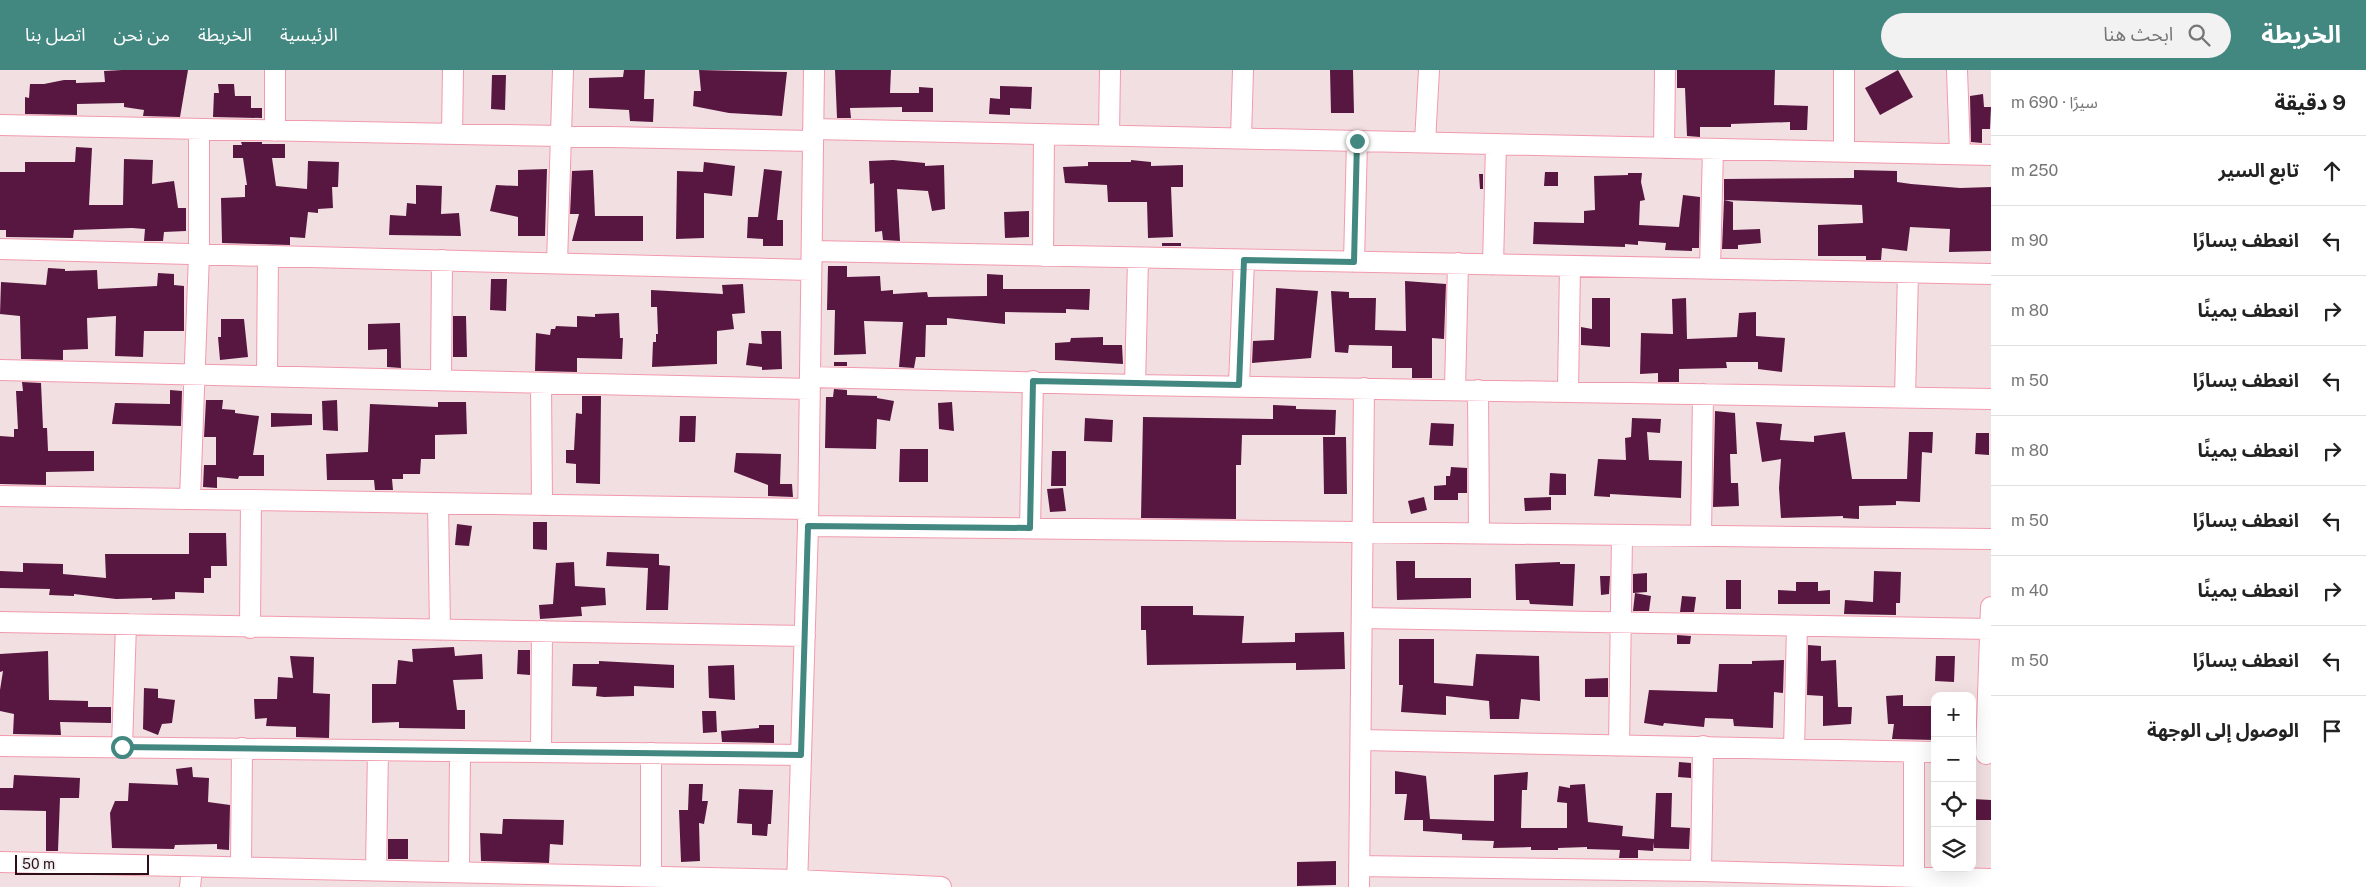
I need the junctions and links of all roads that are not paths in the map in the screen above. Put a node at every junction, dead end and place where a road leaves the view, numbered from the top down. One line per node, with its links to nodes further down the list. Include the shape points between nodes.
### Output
1 (275, 70): 13 (street)
2 (453, 70): 14 (street)
3 (563, 70): 18 (street)
4 (814, 70): 16 (street)
5 (1110, 70): 17 (street)
6 (1243, 70): 19 (street)
7 (1429, 70): 21 (street)
8 (1665, 70): 23 (street)
9 (1844, 70): 25 (street)
10 (1957, 70): 26 (street)
11 (0, 125): 12 (street)
12 (199, 129): 13 (street); 29 (street)
13 (275, 131): 14 (street)
14 (452, 134): 18 (street)
15 (1044, 134): 16 (street); 17 (street); 31 (street)
16 (813, 135): 18 (street); 35 (street)
17 (1109, 135): 19 (street)
18 (560, 136): 37 (street)
19 (1241, 138): 20 (street)
20 (1357, 141): 21 (street); 36 (street)
21 (1426, 142): 22 (street)
22 (1496, 144): 23 (street); 39 (street)
23 (1664, 148): 24 (street)
24 (1713, 149): 25 (street); 41 (street)
25 (1844, 152): 26 (street)
26 (1960, 154): 27 (street)
27 (1991, 155)
28 (0, 249): 29 (street)
29 (199, 254): 30 (street); 45 (street)
30 (268, 256): 33 (street); 46 (street)
31 (1043, 256): 32 (street); 35 (street)
32 (1138, 259): 34 (street); 51 (street)
33 (442, 260): 37 (street); 47 (street)
34 (1244, 260): 36 (street); 52 (street)
35 (812, 261): 37 (street); 49 (street)
36 (1354, 262): 38 (street)
37 (557, 264)
38 (1458, 264): 39 (street); 54 (street)
39 (1493, 265): 40 (street)
40 (1570, 266): 41 (street); 56 (street)
41 (1710, 269): 42 (street)
42 (1908, 273): 43 (street); 58 (street)
43 (1991, 274)
44 (0, 370): 45 (street)
45 (195, 374): 46 (street); 61 (street)
46 (267, 376): 47 (street)
47 (441, 380): 50 (street)
48 (1033, 381): 49 (street); 51 (street); 66 (street)
49 (810, 383): 50 (street); 65 (street)
50 (541, 384): 64 (street)
51 (1135, 385): 52 (street)
52 (1239, 385): 53 (street)
53 (1364, 388): 54 (street); 67 (street)
54 (1455, 389): 55 (street)
55 (1478, 390): 56 (street); 68 (street)
56 (1568, 391): 57 (street)
57 (1703, 394): 58 (street); 70 (street)
58 (1905, 397): 59 (street)
59 (1991, 399)
60 (0, 496): 61 (street)
61 (190, 499): 62 (street)
62 (251, 501): 63 (street); 78 (street)
63 (438, 503): 64 (street); 80 (street)
64 (542, 505): 65 (street)
65 (808, 517): 66 (street); 82 (street)
66 (1030, 528): 67 (street)
67 (1363, 532): 68 (street); 73 (street)
68 (1479, 533): 69 (street)
69 (1622, 535): 70 (street); 75 (street)
70 (1701, 536): 71 (street)
71 (1991, 539)
72 (1991, 607): 79 (street)
73 (1362, 618): 75 (street); 83 (street)
74 (0, 622): 76 (street)
75 (1621, 622): 77 (street); 85 (street)
76 (126, 624): 78 (street); 87 (street)
77 (1797, 626): 79 (street); 89 (street)
78 (250, 628): 80 (street)
79 (1991, 629): 96 (street)
80 (440, 630): 81 (street)
81 (542, 632): 82 (street); 92 (street)
82 (805, 636): 97 (street)
83 (1361, 740): 85 (street); 99 (street)
84 (0, 746): 87 (street)
85 (1619, 746): 86 (street)
86 (1704, 746): 89 (street); 102 (street)
87 (122, 747): 88 (street)
88 (242, 748): 90 (street); 100 (street)
89 (1794, 749): 93 (street)
90 (378, 750): 91 (street); 101 (street)
91 (460, 751): 92 (street); 103 (street)
92 (541, 752): 95 (street)
93 (1914, 752): 94 (street); 106 (street)
94 (1931, 752)
95 (651, 753): 97 (street); 104 (street)
96 (1983, 753)
97 (801, 755): 110 (street)
98 (0, 862): 105 (street)
99 (1359, 866): 107 (street); 112 (street)
100 (241, 867): 101 (street); 105 (street)
101 (376, 870): 103 (street)
102 (1702, 870): 106 (street); 107 (street)
103 (459, 872): 108 (street)
104 (651, 876): 108 (street); 110 (street)
105 (191, 877)
106 (1914, 877): 109 (street)
107 (1615, 878)
108 (550, 881)
109 (1990, 882)
110 (797, 883): 111 (street)
111 (942, 887)
112 (1359, 887)

